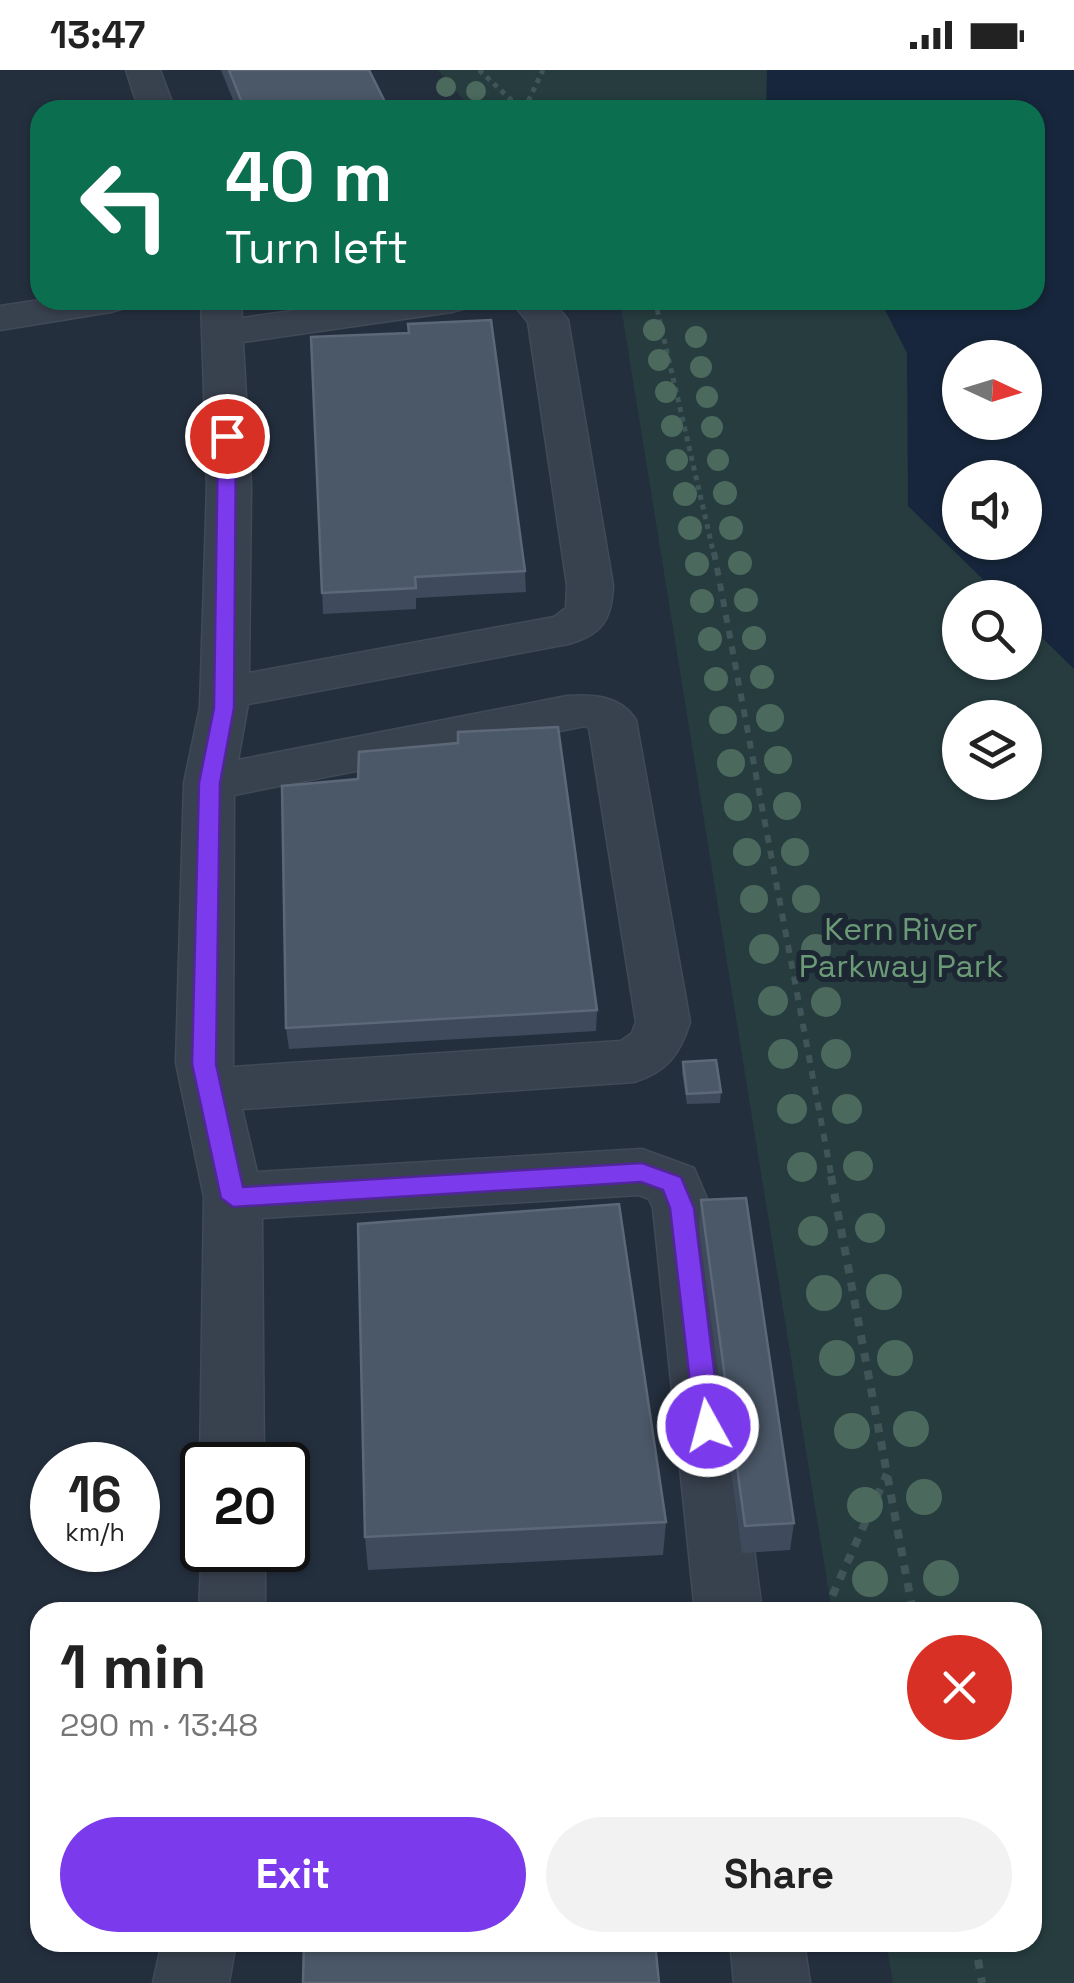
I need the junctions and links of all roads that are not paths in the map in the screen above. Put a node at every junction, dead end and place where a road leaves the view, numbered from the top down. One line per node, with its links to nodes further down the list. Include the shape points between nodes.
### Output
1 (142, 70): 2 (lane)
2 (153, 100)
3 (49, 310): 7 (lane)
4 (308, 310): 6 (lane)
5 (542, 310): 8 (lane, via 590,586 589,614 568,628)
6 (222, 316): 8 (lane, via 230,486)
7 (0, 318)
8 (224, 693): 9 (lane)
9 (210, 783): 10 (lane, via 204,1064); 10 (lane, via 568,712 591,710 612,720 662,1022 656,1045 634,1061)
10 (210, 1090): 11 (lane)
11 (233, 1198): 12 (lane); 15 (lane, via 642,1172 672,1184 682,1208)
12 (232, 1442)
13 (232, 1572): 14 (lane)
14 (232, 1602)
15 (728, 1602)
16 (197, 1952): 18 (lane)
17 (768, 1952): 19 (lane)
18 (190, 1983)
19 (772, 1983)

